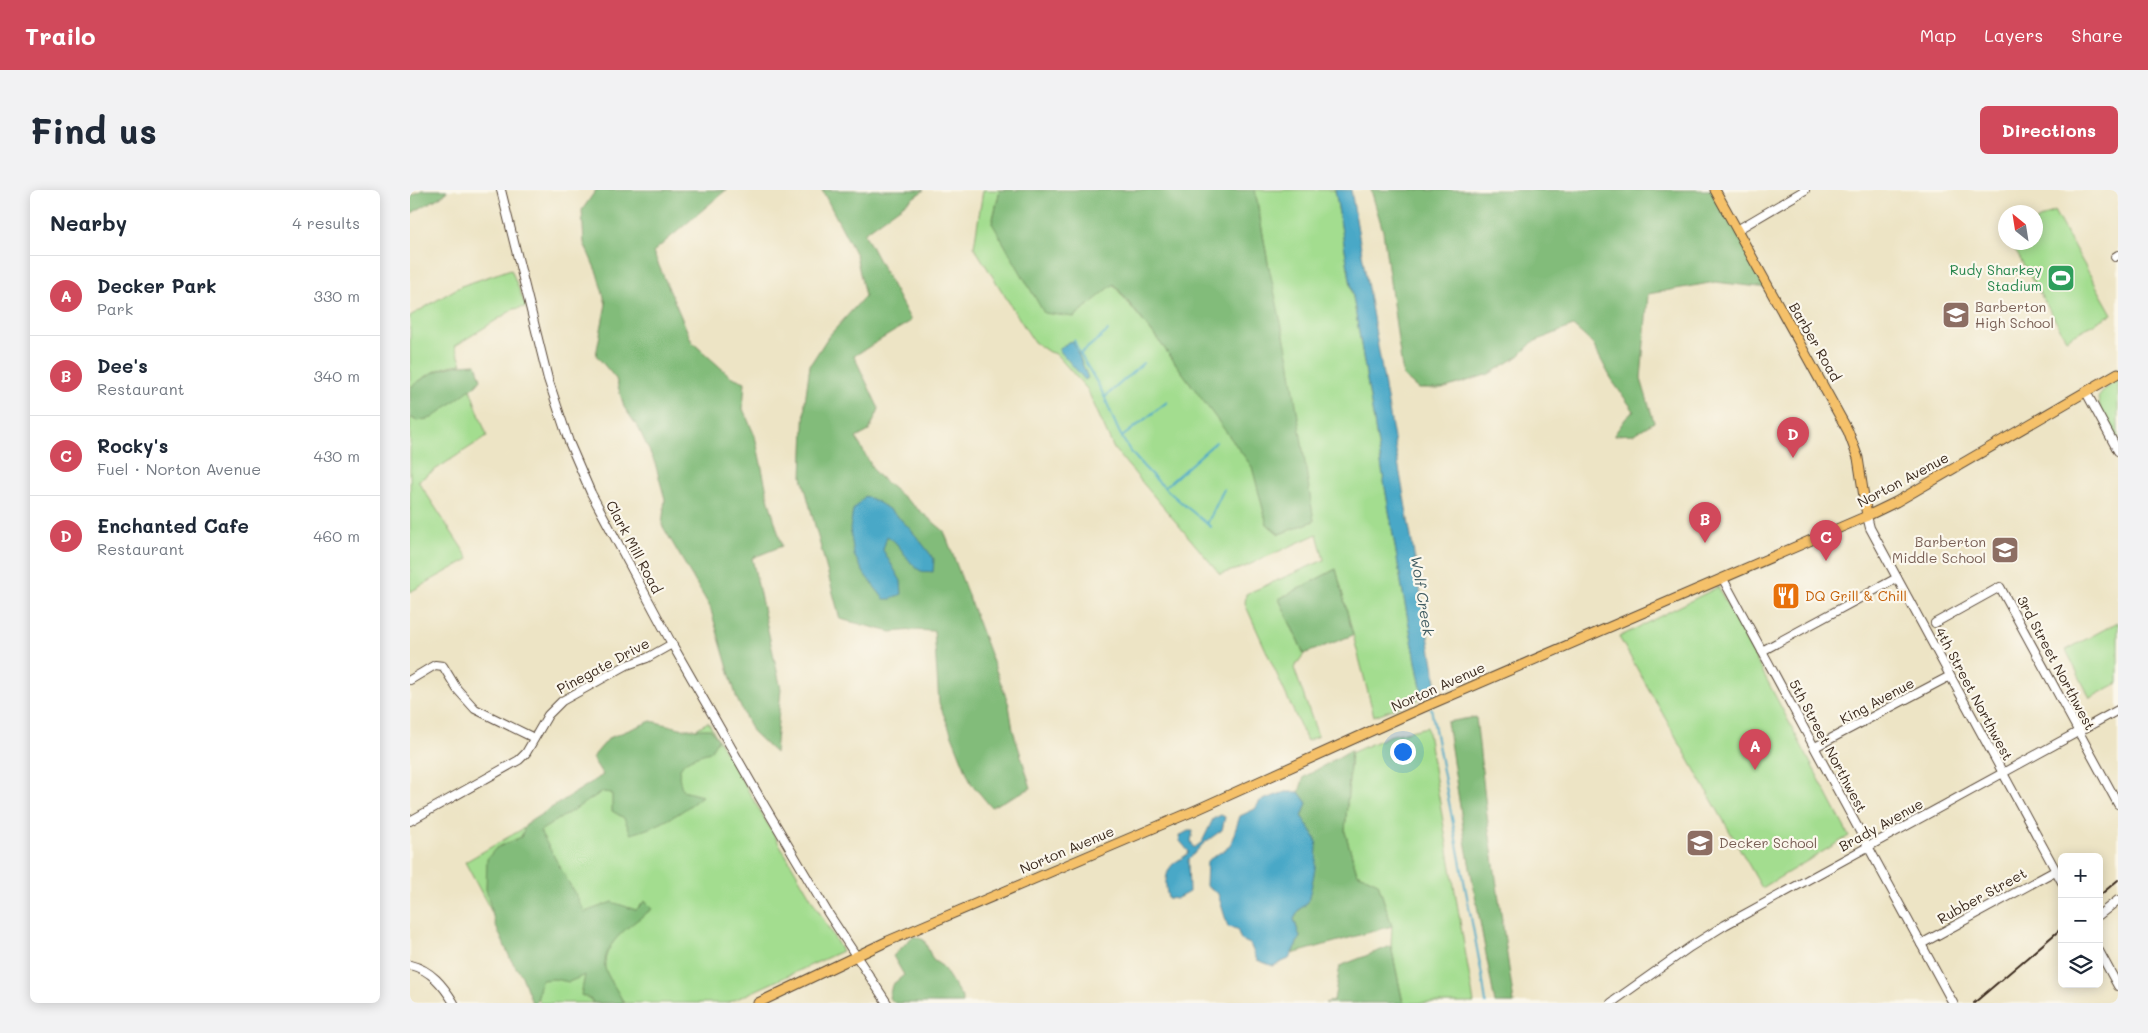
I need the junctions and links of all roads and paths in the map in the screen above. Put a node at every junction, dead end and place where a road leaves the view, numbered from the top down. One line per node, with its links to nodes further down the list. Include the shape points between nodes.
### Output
1 (501, 190): 12 (street, Clark Mill Road, via 544,366 569,442 614,537)
2 (1715, 190): 4 (main road, Barber Road)
3 (1805, 190): 4 (street)
4 (1737, 230): 8 (main road, Barber Road, via 1853,442)
5 (2118, 373): 6 (main road, Norton Avenue)
6 (2086, 392): 7 (street); 8 (main road, Norton Avenue)
7 (2118, 451)
8 (1867, 516): 9 (street, 4th Street Northwest, via 1870,528); 10 (main road, Norton Avenue)
9 (1897, 578): 13 (street); 14 (street, 4th Street Northwest)
10 (1724, 579): 13 (street, 5th Street Northwest); 29 (main road, Norton Avenue)
11 (1935, 623): 17 (street, 3rd Street Northwest, via 2000,587)
12 (672, 644): 18 (street, Pinegate Drive, via 647,658 627,664 562,701 548,715); 29 (street, Clark Mill Road)
13 (1762, 651): 19 (street, 5th Street Northwest)
14 (1950, 676): 19 (street, King Avenue); 20 (street, 4th Street Northwest)
15 (410, 680): 18 (street, via 435,665 443,666 457,690 475,710)
16 (2118, 710): 17 (street, Brady Avenue)
17 (2079, 731): 20 (street, Brady Avenue); 21 (street, 3rd Street Northwest)
18 (534, 738): 22 (street, Pinegate Drive, via 526,753 511,766)
19 (1815, 747): 23 (street, 5th Street Northwest)
20 (2002, 772): 23 (street, Brady Avenue); 24 (street, 4th Street Northwest)
21 (2118, 804)
22 (410, 821)
23 (1868, 846): 28 (street, 5th Street Northwest); 36 (street, Brady Avenue, via 1690,947)
24 (2055, 871): 25 (street, 4th Street Northwest); 28 (street, Rubber Street)
25 (2058, 876)
26 (2118, 900): 27 (street)
27 (2103, 912)
28 (1921, 944): 37 (street, 5th Street Northwest)
29 (855, 956): 34 (main road, Norton Avenue); 35 (street, Clark Mill Road)
30 (2103, 958): 32 (street)
31 (410, 965): 33 (street, via 428,972 439,981)
32 (2118, 986)
33 (454, 1003)
34 (758, 1003)
35 (887, 1003)
36 (1610, 1003)
37 (1953, 1003)

